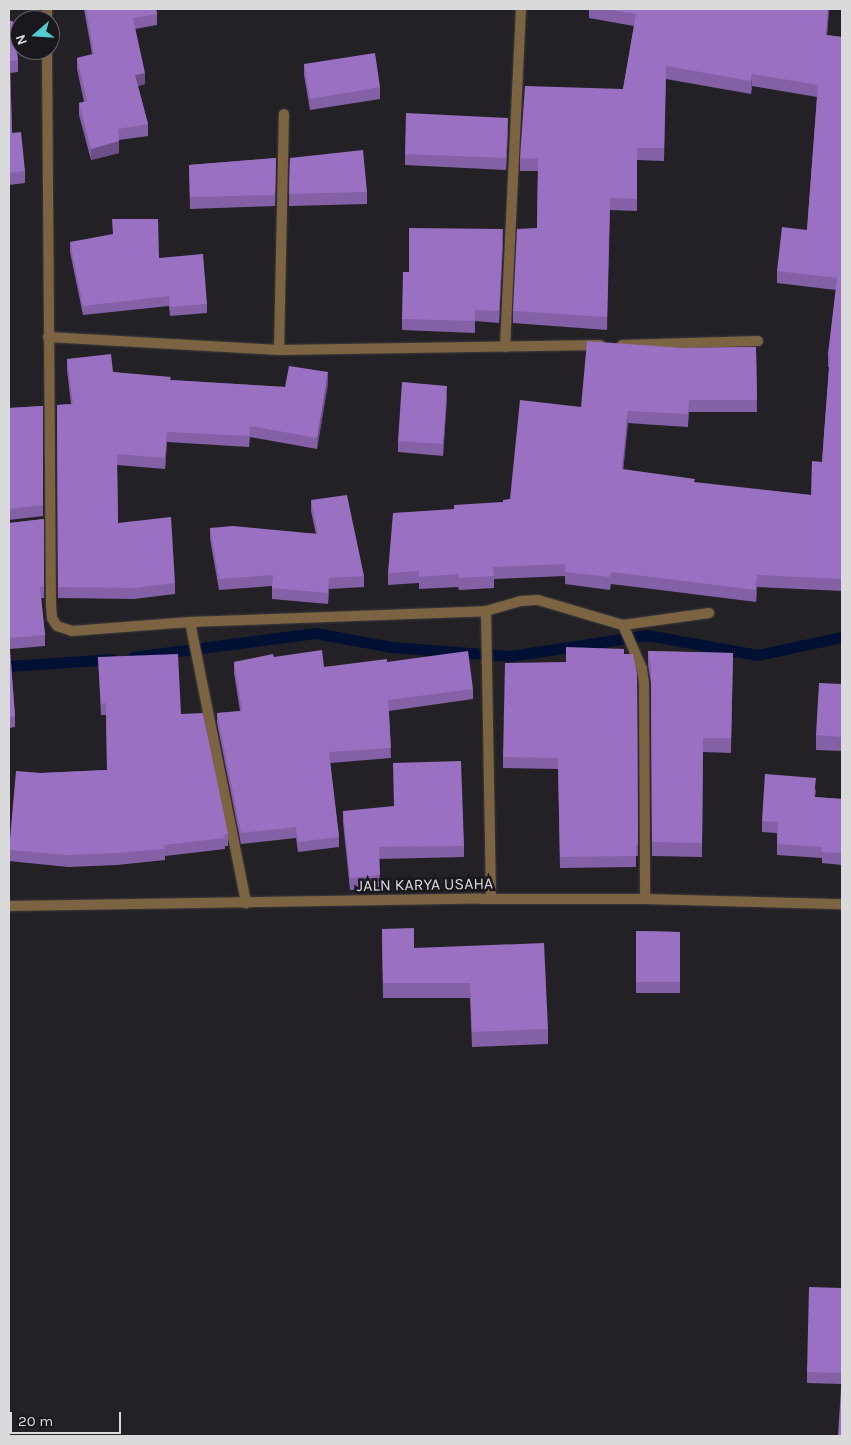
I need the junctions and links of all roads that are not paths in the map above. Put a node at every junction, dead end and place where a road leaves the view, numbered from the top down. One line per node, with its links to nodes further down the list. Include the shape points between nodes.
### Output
1 (521, 9): 6 (street)
2 (47, 60): 4 (street)
3 (284, 114): 7 (street)
4 (48, 337): 7 (street); 10 (street, via 46,523 52,618 58,626 72,631)
5 (758, 341): 6 (street)
6 (505, 347): 7 (street)
7 (279, 350)
8 (486, 611): 10 (street); 11 (street, via 538,600); 12 (street)
9 (709, 613): 11 (street)
10 (190, 622): 14 (street)
11 (624, 628): 13 (street, via 642,669 644,683)
12 (491, 899): 13 (street, JALN KARYA USAHA); 14 (street, JALN KARYA USAHA)
13 (645, 899): 15 (street, JALN KARYA USAHA)
14 (246, 903): 16 (street, JALN KARYA USAHA)
15 (842, 904)
16 (9, 906)

